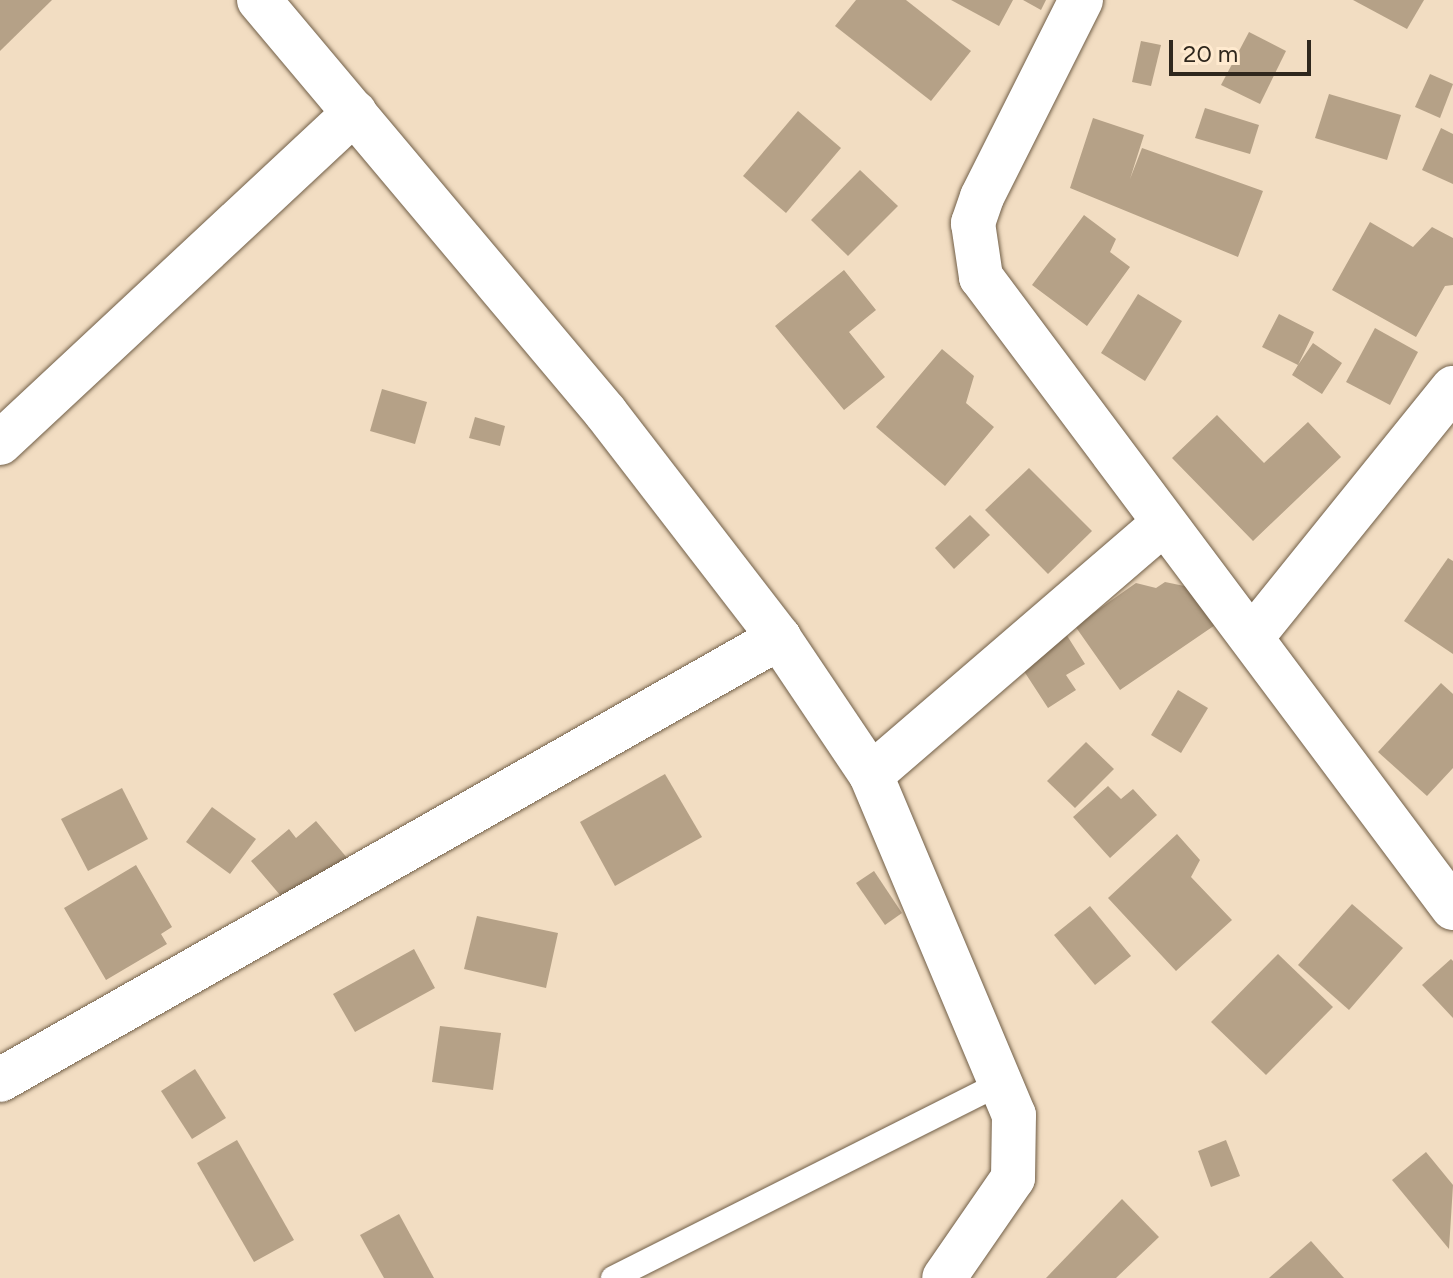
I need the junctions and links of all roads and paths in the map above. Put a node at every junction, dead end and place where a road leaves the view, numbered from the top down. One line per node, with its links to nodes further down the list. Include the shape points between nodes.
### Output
1 (259, 0): 3 (street)
2 (1081, 0): 6 (street, via 982,197 973,223 975,257 991,298)
3 (355, 112): 5 (street); 8 (street, via 606,413)
4 (1453, 388): 7 (street)
5 (0, 443)
6 (1160, 526): 7 (street); 9 (street)
7 (1252, 637): 10 (street)
8 (779, 638): 9 (street); 11 (street)
9 (871, 775): 12 (street)
10 (1453, 908)
11 (0, 1080)
12 (1002, 1082): 13 (lane); 14 (street, via 1018,1145 1013,1178)
13 (613, 1278)
14 (944, 1278)

